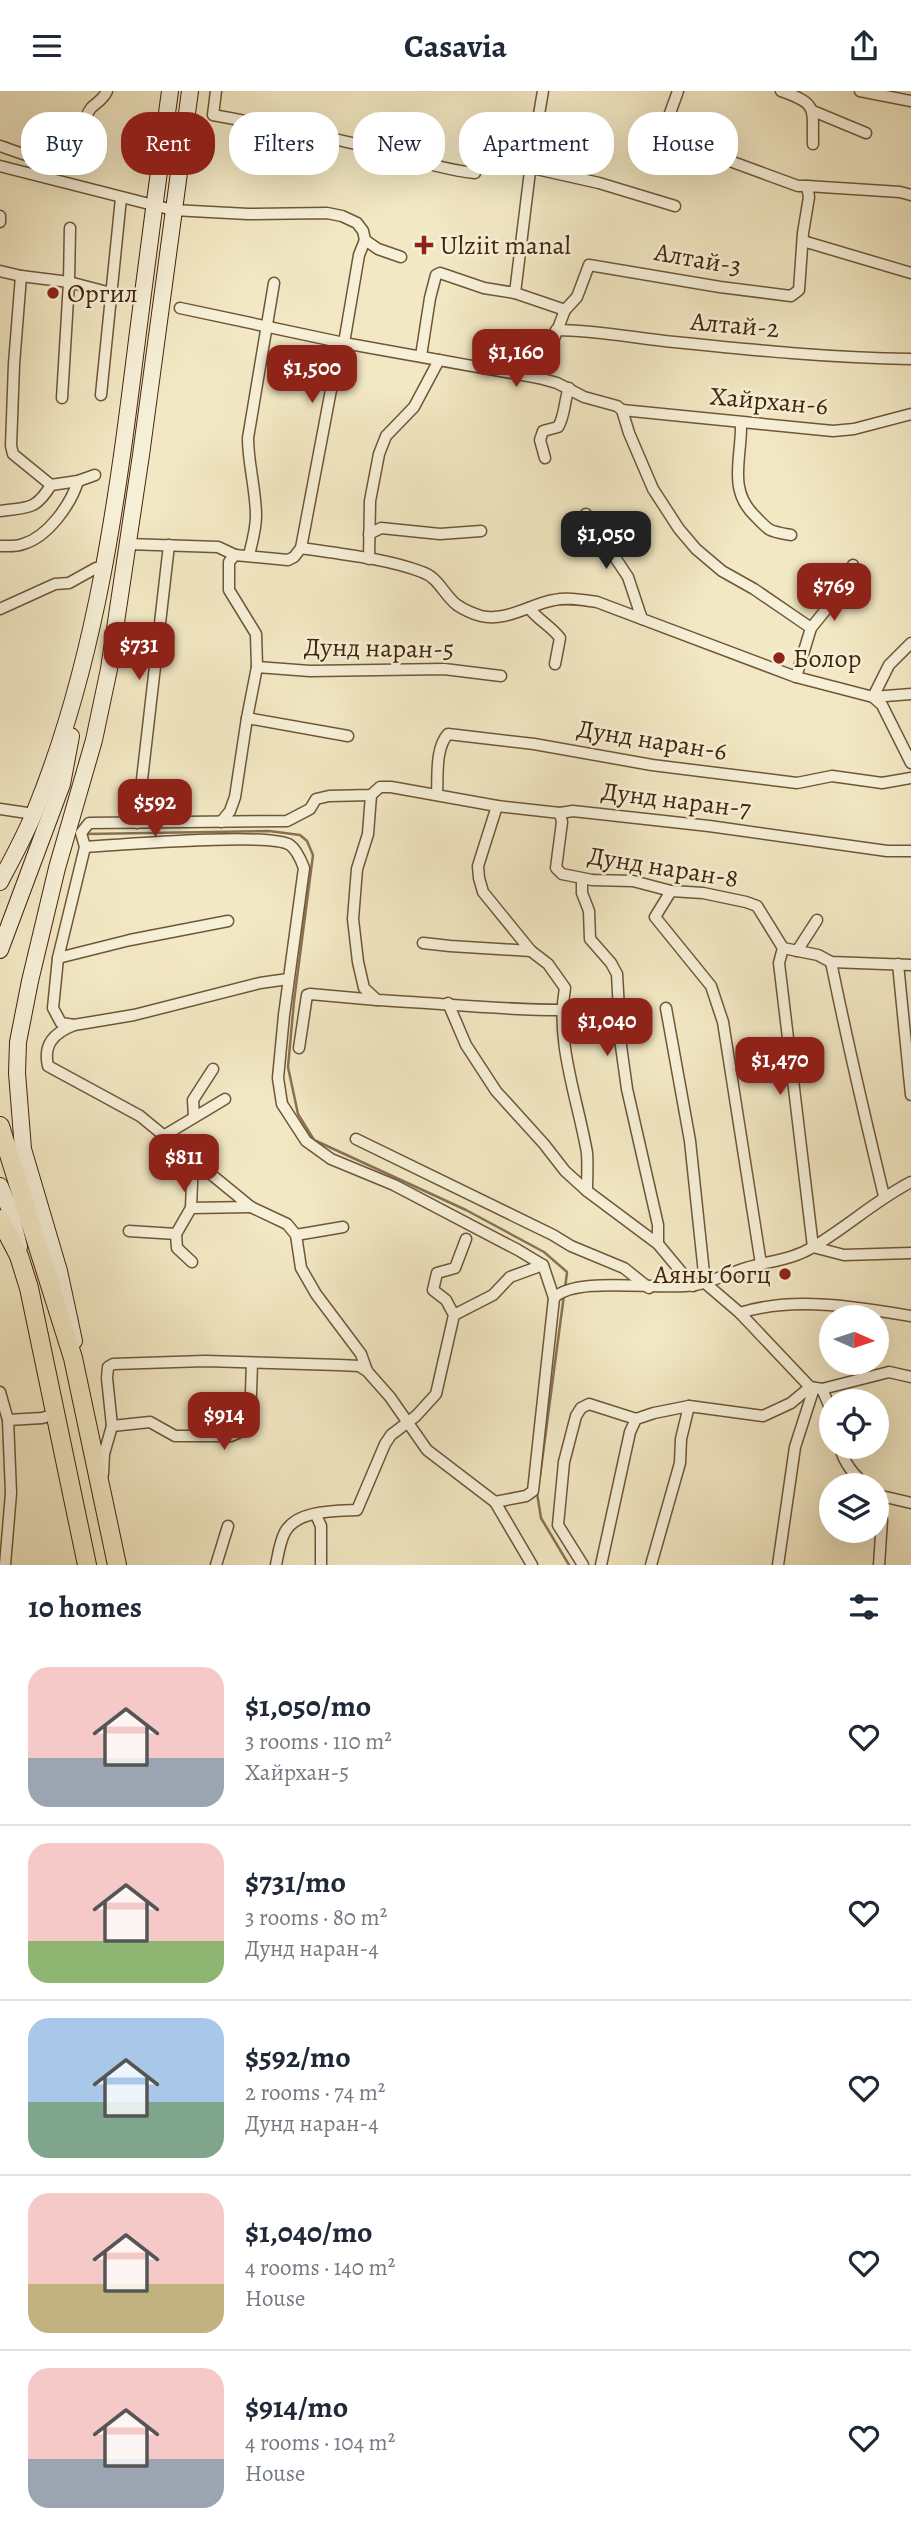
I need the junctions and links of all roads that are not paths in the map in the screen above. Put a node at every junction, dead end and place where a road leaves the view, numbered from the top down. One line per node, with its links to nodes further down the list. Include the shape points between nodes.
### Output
1 (107, 91): 14 (street, via 90,109 80,147 82,161 77,165)
2 (170, 91): 23 (main road)
3 (190, 91): 24 (main road)
4 (216, 91): 16 (street, via 213,115 328,137)
5 (543, 91): 11 (street)
6 (678, 91): 19 (street, via 668,116 708,153)
7 (781, 91): 10 (street, via 803,99)
8 (860, 91): 9 (street)
9 (911, 101)
10 (813, 111): 12 (street); 13 (street)
11 (540, 112)
12 (866, 133)
13 (813, 144)
14 (0, 146)
15 (0, 166): 21 (street)
16 (459, 171)
17 (531, 175): 37 (street)
18 (563, 175): 22 (street, Алтай-3)
19 (807, 187): 20 (street); 29 (street, Алтай-3)
20 (911, 195)
21 (121, 198): 23 (street); 36 (street)
22 (675, 206)
23 (153, 207): 24 (street); 69 (main road, via 124,453)
24 (173, 211): 28 (street, via 327,213 356,223); 62 (main road)
25 (1, 216): 26 (street)
26 (0, 222)
27 (70, 227): 34 (street)
28 (365, 240): 30 (street); 42 (street)
29 (803, 241): 32 (street); 39 (street, Алтай-3, via 799,290 791,296 589,265 577,297)
30 (401, 257)
31 (0, 271): 33 (street)
32 (911, 273)
33 (21, 276): 34 (street); 56 (street, via 11,446 13,454)
34 (69, 282): 36 (street); 49 (street)
35 (274, 283): 40 (street)
36 (111, 293): 48 (street)
37 (515, 293): 39 (street); 43 (street, via 436,275)
38 (180, 308): 40 (street, Хайрхан-6)
39 (565, 310): 41 (street)
40 (266, 326): 42 (street, Хайрхан-6); 67 (street, via 248,438 256,519)
41 (556, 330): 44 (street, Алтай-2, via 782,352); 46 (street)
42 (344, 343): 43 (street, Хайрхан-6); 65 (street)
43 (421, 356): 45 (street, Хайрхан-6)
44 (911, 359)
45 (439, 360): 46 (street, Хайрхан-6); 60 (street, via 414,407 386,436 370,501)
46 (539, 377): 47 (street, Хайрхан-6)
47 (569, 388): 50 (street, Хайрхан-6); 53 (street, via 558,427 543,431 540,440)
48 (101, 395)
49 (62, 398)
50 (622, 410): 52 (street, Хайрхан-6); 74 (street, via 653,489 696,549)
51 (911, 414): 52 (street, Хайрхан-6, via 833,431)
52 (741, 423): 61 (street, via 740,498 763,527)
53 (545, 458)
54 (95, 475): 55 (street)
55 (78, 481): 56 (street); 64 (street, via 43,533 20,545)
56 (51, 485): 57 (street, via 41,501 30,507)
57 (0, 512)
58 (586, 515): 73 (street, via 628,577)
59 (481, 531): 60 (street, via 440,534 381,529)
60 (369, 534): 68 (street)
61 (791, 535)
62 (127, 544): 63 (street); 149 (main road, via 94,740 57,868 18,1042 23,1149 59,1271 74,1338)
63 (169, 545): 66 (street, via 218,547); 93 (street)
64 (0, 546)
65 (301, 548): 67 (street, via 288,560); 68 (street)
66 (235, 555): 67 (street); 77 (street, via 227,571 229,590 256,634)
67 (249, 555)
68 (369, 559): 71 (street, via 425,572 457,605 480,616 493,618)
69 (100, 565): 72 (street, via 69,583 55,584); 91 (main road, via 80,676); 103 (main road, via 62,784)
70 (853, 565): 74 (street, via 837,596)
71 (529, 608): 73 (street, via 568,598 597,602); 76 (street, via 560,638)
72 (0, 609)
73 (642, 619): 79 (street)
74 (811, 628): 79 (street)
75 (911, 643): 81 (street, via 889,665)
76 (555, 664)
77 (257, 667): 78 (street, Дунд наран-5, via 444,669); 82 (street)
78 (501, 676)
79 (796, 677): 81 (street)
80 (911, 694): 81 (street)
81 (873, 697): 84 (street, via 882,705)
82 (247, 717): 83 (street); 92 (street, via 235,797)
83 (348, 736)
84 (911, 763)
85 (911, 778): 86 (street, Дунд наран-6, via 882,783 832,776 797,783 448,734 438,765)
86 (437, 795): 87 (street, via 380,786); 88 (street, Дунд наран-7)
87 (371, 796): 92 (street, via 316,799 310,809 287,821); 111 (street, via 353,919 364,988)
88 (497, 806): 90 (street, Дунд наран-7); 104 (street, via 478,866 479,878 483,892)
89 (0, 809): 91 (street)
90 (560, 813): 95 (street, Дунд наран-7); 96 (street, Дунд наран-8, via 556,868)
91 (34, 814): 97 (main road)
92 (221, 822): 93 (street)
93 (137, 823): 94 (street, via 89,823 81,833)
94 (85, 846): 106 (street); 110 (street, via 253,840 288,844 303,868)
95 (911, 851)
96 (582, 879): 98 (street, Дунд наран-8, via 633,881); 137 (street, via 590,939 617,974 627,1089 658,1225)
97 (0, 882)
98 (671, 891): 102 (street, Дунд наран-8, via 703,893 757,906); 141 (street, via 655,917 710,986 723,1022)
99 (817, 920): 105 (street)
100 (228, 921): 106 (street)
101 (423, 943): 104 (street)
102 (783, 949): 105 (street); 138 (street, via 779,963)
103 (0, 950)
104 (531, 951): 114 (street, via 548,964 565,988)
105 (797, 951): 107 (street)
106 (58, 958): 115 (street, via 53,1008 61,1023)
107 (831, 962): 108 (street); 128 (street)
108 (898, 964): 109 (street); 118 (street)
109 (911, 965)
110 (288, 979): 115 (street); 142 (street, via 278,1078 282,1104 306,1141 331,1159 434,1206)
111 (377, 1000): 112 (street); 116 (street, via 307,995)
112 (448, 1003): 114 (street); 127 (street, via 466,1045 496,1091)
113 (666, 1008): 143 (street, via 690,1140)
114 (561, 1010): 127 (street, via 587,1155)
115 (74, 1025): 122 (street, via 59,1031 51,1042 45,1055 48,1066 140,1116)
116 (299, 1048)
117 (213, 1069): 120 (street, via 193,1100)
118 (911, 1095)
119 (225, 1099): 120 (street)
120 (194, 1117): 122 (street)
121 (0, 1126): 149 (main road)
122 (165, 1135): 124 (street)
123 (356, 1139): 144 (street, via 624,1268)
124 (193, 1158): 129 (street); 130 (street)
125 (911, 1182): 128 (street)
126 (0, 1186): 131 (main road)
127 (587, 1191): 137 (street)
128 (884, 1196): 138 (street)
129 (251, 1207): 130 (street); 135 (street, via 287,1224)
130 (191, 1209): 134 (street)
131 (5, 1214): 157 (main road, via 29,1288)
132 (343, 1227): 135 (street)
133 (129, 1231): 134 (street)
134 (176, 1234): 140 (street, via 177,1248)
135 (296, 1235): 151 (street, via 301,1268 361,1354)
136 (466, 1239): 147 (street, via 455,1268 437,1273 433,1290 446,1300)
137 (658, 1244): 143 (street)
138 (813, 1247): 139 (street, via 844,1255); 141 (street, via 794,1257)
139 (911, 1253)
140 (192, 1262)
141 (761, 1264): 143 (street)
142 (543, 1265): 145 (street); 147 (street, via 510,1277 493,1295)
143 (699, 1285): 144 (street); 146 (street)
144 (649, 1288): 145 (street, via 580,1287)
145 (557, 1295): 166 (street, via 533,1491)
146 (740, 1313): 148 (street, via 779,1305 849,1306); 153 (street)
147 (454, 1315): 160 (street, via 436,1394)
148 (911, 1316)
149 (73, 1358): 164 (main road)
150 (252, 1363): 151 (street, via 359,1366); 161 (street, via 113,1364 107,1378); 161 (street, via 250,1421 240,1432 175,1436 150,1422)
151 (367, 1371): 160 (street)
152 (911, 1377): 153 (street, via 889,1372)
153 (815, 1388): 155 (street); 156 (street, via 763,1416); 183 (street, via 794,1447)
154 (0, 1392): 159 (street)
155 (819, 1394)
156 (690, 1406): 158 (street); 182 (street, via 680,1463)
157 (56, 1414): 159 (street); 174 (main road)
158 (636, 1419): 180 (street, via 589,1404 576,1416 564,1462 558,1525); 181 (street)
159 (8, 1420): 173 (street, via 11,1493)
160 (407, 1422): 166 (street, via 427,1450); 168 (street, via 386,1444)
161 (112, 1426): 164 (street, via 104,1454)
162 (843, 1459): 163 (street)
163 (853, 1473)
164 (102, 1495): 175 (main road)
165 (889, 1498): 167 (street)
166 (495, 1502): 179 (street)
167 (911, 1503)
168 (357, 1510): 169 (street); 170 (street)
169 (316, 1515): 177 (street, via 294,1521 284,1533); 178 (street, via 321,1526)
170 (362, 1524)
171 (228, 1526): 176 (street)
172 (880, 1543): 184 (street)
173 (5, 1565)
174 (87, 1565)
175 (117, 1565)
176 (216, 1565)
177 (276, 1565)
178 (321, 1565)
179 (533, 1565)
180 (583, 1565)
181 (601, 1565)
182 (651, 1565)
183 (778, 1565)
184 (879, 1565)

